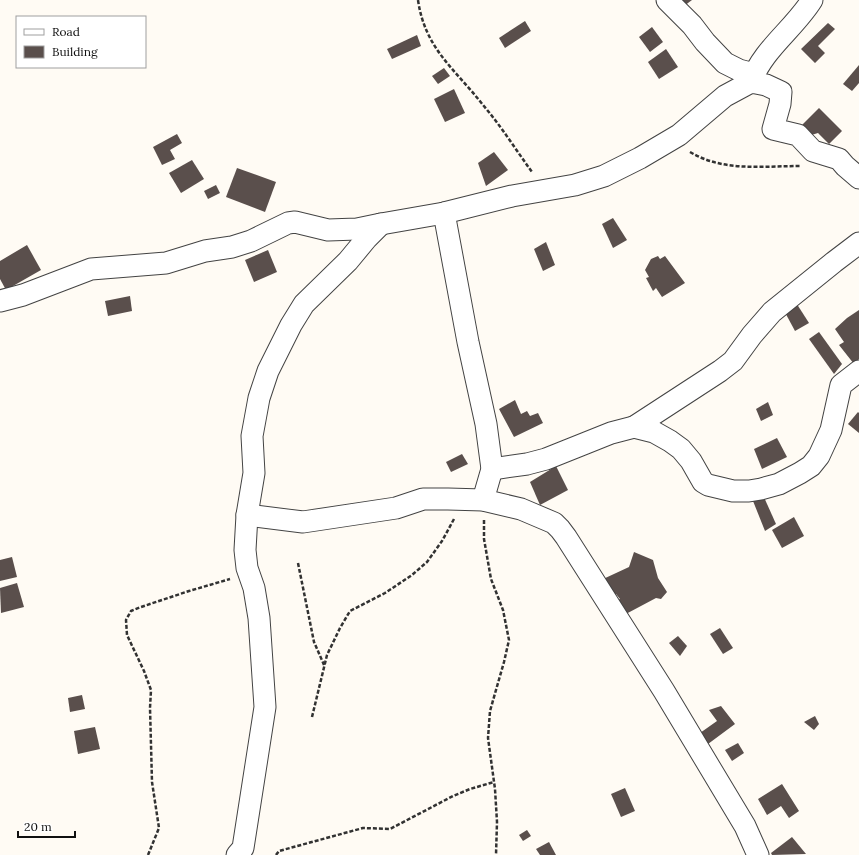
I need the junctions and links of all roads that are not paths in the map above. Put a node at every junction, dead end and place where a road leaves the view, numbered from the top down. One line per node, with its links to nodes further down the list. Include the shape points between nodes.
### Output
1 (667, 0): 3 (street, via 725,63)
2 (812, 0): 3 (street, via 762,60)
3 (752, 78): 4 (street, via 781,92 773,129 798,135 813,151 839,159); 5 (street, via 725,96 679,135 604,176 575,185 512,196)
4 (859, 178)
5 (444, 214): 6 (street); 11 (street, via 486,424)
6 (381, 224): 8 (street, via 357,229 328,230 288,222 251,241 232,247 166,263 91,269); 13 (street, via 304,304 268,371 259,398 252,436 254,473)
7 (859, 244): 10 (street, via 772,312 733,361 720,372)
8 (0, 302)
9 (859, 371): 10 (street, via 841,385 831,430 819,456 811,466 779,484 761,489 733,491 708,485 703,482 681,449 654,432)
10 (634, 427): 11 (street, via 611,433 546,459)
11 (492, 469): 12 (street)
12 (474, 500): 13 (street, via 423,500 396,508 303,522); 15 (street, via 521,509 554,523 560,529 664,691 745,826)
13 (247, 515): 14 (street, via 245,550 259,618 265,707 243,848)
14 (237, 855)
15 (758, 855)

